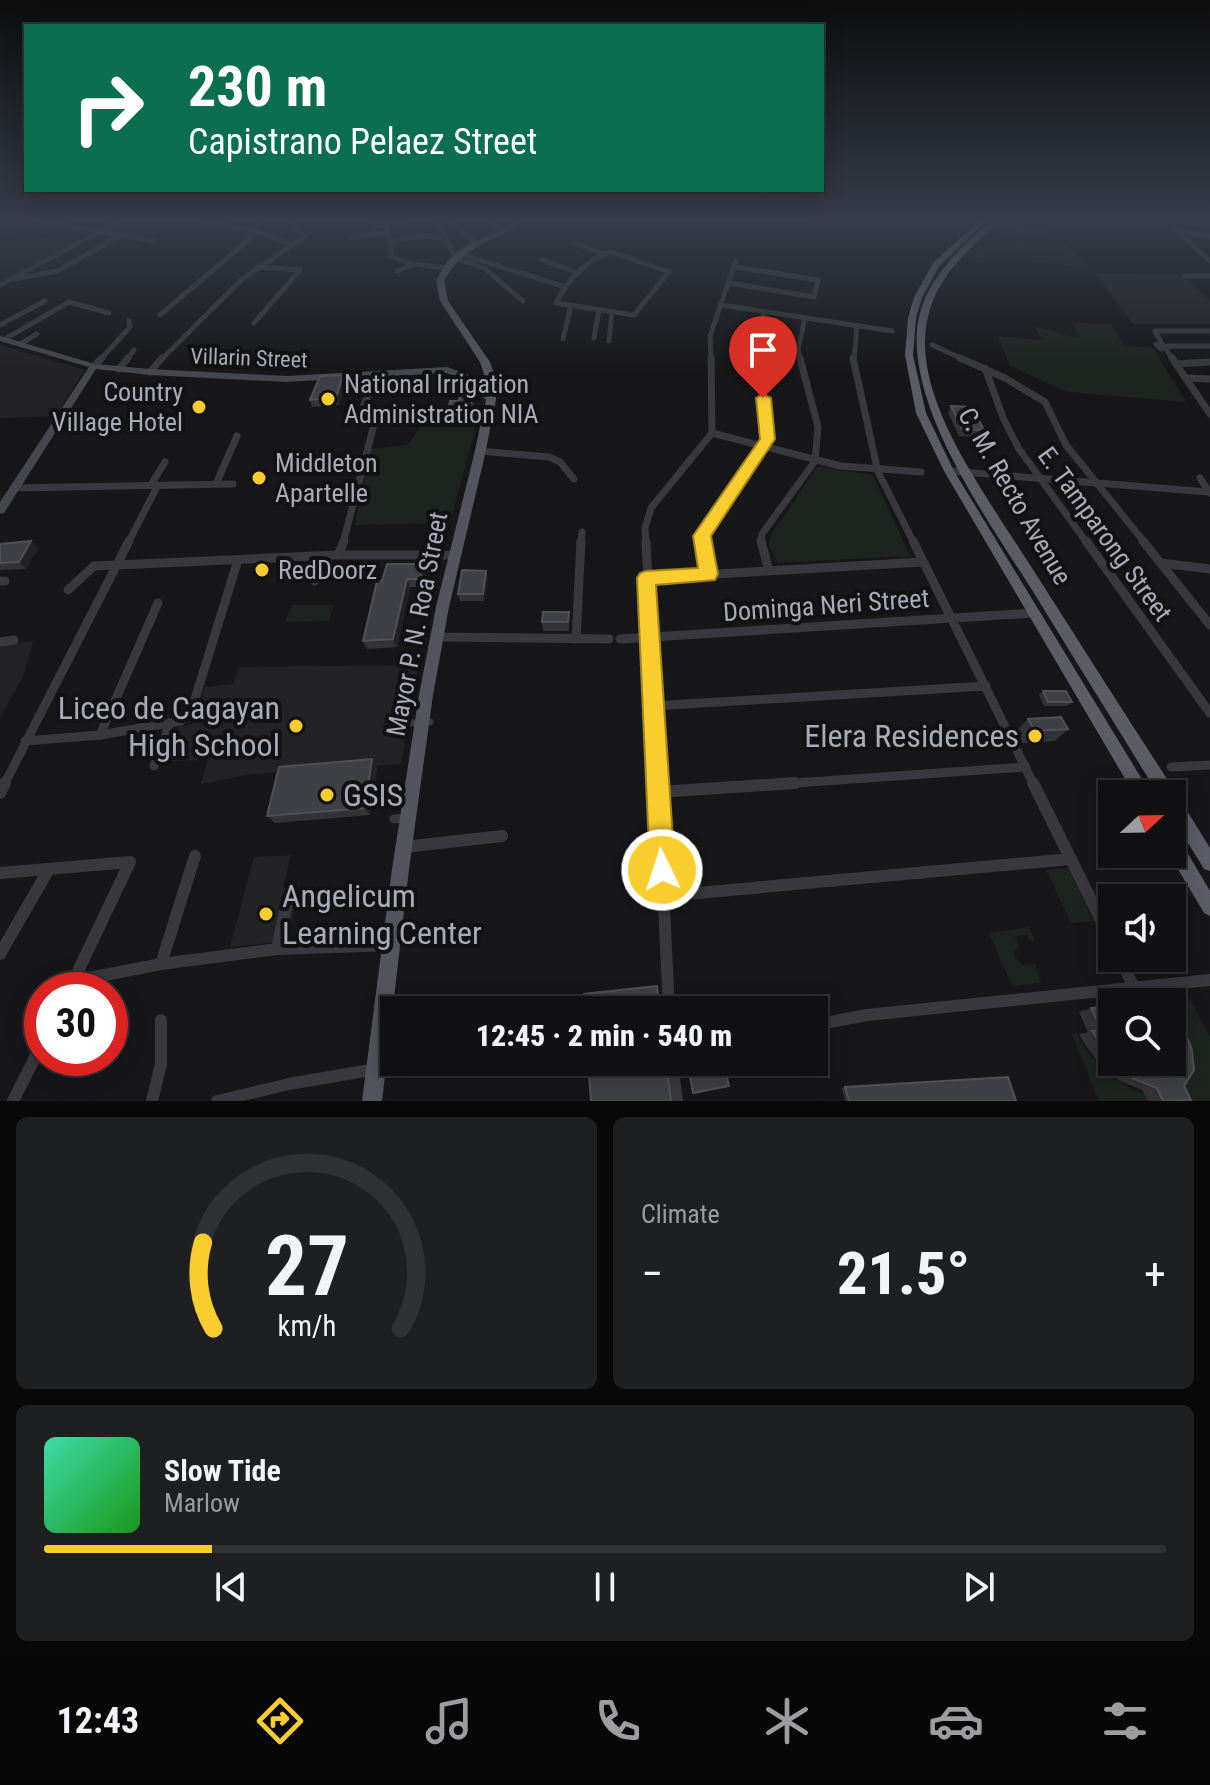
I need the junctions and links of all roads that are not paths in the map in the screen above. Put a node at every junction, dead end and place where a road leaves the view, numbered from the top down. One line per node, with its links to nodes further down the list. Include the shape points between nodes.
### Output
1 (27, 270): 18 (street)
2 (58, 270): 18 (street)
3 (212, 270): 30 (street)
4 (254, 270): 53 (street)
5 (300, 270): 33 (street)
6 (446, 270): 59 (main road, Mayor P. N. Roa Street, via 441,294 485,362 491,380)
7 (487, 270): 23 (street)
8 (507, 270): 21 (street)
9 (571, 270): 15 (street)
10 (582, 270): 15 (street)
11 (664, 270): 27 (street, via 669,272 634,315)
12 (733, 270): 19 (street)
13 (772, 270): 19 (street, via 818,280 814,297)
14 (945, 270): 43 (highway, C. M. Recto Avenue, via 922,317)
15 (578, 273): 21 (street)
16 (1185, 276): 17 (street)
17 (1210, 276)
18 (11, 279): 20 (street)
19 (729, 283): 24 (street)
20 (0, 285)
21 (565, 287): 25 (street, via 555,301)
22 (45, 301): 34 (street)
23 (523, 301)
24 (721, 305): 28 (street); 62 (street, via 709,348)
25 (571, 306): 26 (street); 41 (street)
26 (599, 310): 27 (street); 39 (street)
27 (612, 312): 42 (street)
28 (764, 312): 31 (street); 64 (street, via 754,349 768,422)
29 (109, 313): 40 (street, via 67,303)
30 (160, 315)
31 (805, 318): 35 (street); 66 (street, via 798,350 818,427)
32 (129, 321): 50 (street, via 130,327)
33 (254, 323)
34 (0, 325)
35 (857, 326): 36 (street); 69 (street, via 853,356)
36 (892, 331)
37 (1210, 331): 46 (street, via 1155,331)
38 (37, 334): 44 (street)
39 (594, 338)
40 (2, 339): 44 (main road, Villarin Street)
41 (563, 339)
42 (609, 341)
43 (921, 341): 51 (street); 68 (highway, C. M. Recto Avenue, via 912,378 921,413); 71 (highway, C. M. Recto Avenue, via 928,391)
44 (20, 344): 50 (main road, Villarin Street)
45 (1210, 346): 46 (street)
46 (1165, 347): 49 (street)
47 (134, 350): 52 (street)
48 (1210, 362): 49 (street)
49 (1176, 364): 55 (street)
50 (94, 366): 52 (main road, Villarin Street); 79 (main road)
51 (985, 368): 74 (street, E. Tamparong Street, via 1004,420); 75 (street, via 1045,402 1057,432)
52 (119, 369): 53 (main road, Villarin Street)
53 (150, 372): 54 (main road, Villarin Street, via 286,379)
54 (379, 375): 57 (street); 59 (main road, Villarin Street, via 447,370 464,376)
55 (1186, 378): 56 (street); 58 (street)
56 (1210, 379)
57 (364, 404)
58 (1208, 406): 60 (street)
59 (490, 410): 65 (main road, Mayor P. N. Roa Street)
60 (1210, 414)
61 (376, 417): 83 (street, via 349,531)
62 (712, 433): 64 (street); 93 (street, via 647,517)
63 (237, 436): 76 (street)
64 (764, 447): 66 (street); 92 (street, via 704,531)
65 (479, 451): 73 (street, via 549,457); 84 (main road, Mayor P. N. Roa Street)
66 (815, 461): 69 (street); 91 (street, via 762,534)
67 (165, 462): 78 (street)
68 (949, 471): 71 (street); 98 (highway, C. M. Recto Avenue)
69 (878, 472): 70 (street); 87 (street)
70 (921, 472)
71 (965, 472): 74 (street); 97 (highway, C. M. Recto Avenue)
72 (1200, 478): 80 (street)
73 (574, 479)
74 (1039, 479): 75 (street); 110 (street, E. Tamparong Street)
75 (1097, 483): 80 (street); 88 (street)
76 (216, 484): 77 (street); 78 (street)
77 (233, 484)
78 (155, 485): 79 (street); 89 (street)
79 (14, 488): 81 (main road)
80 (1210, 493)
81 (0, 510)
82 (582, 532): 102 (street)
83 (338, 555): 84 (street); 85 (street)
84 (452, 555): 101 (main road, Mayor P. N. Roa Street)
85 (323, 557): 86 (street); 94 (street)
86 (238, 560): 89 (street); 111 (street, via 195,699 187,715)
87 (923, 562): 91 (street); 99 (street)
88 (1161, 563): 90 (street); 100 (street)
89 (117, 566): 95 (street, via 91,567); 113 (street)
90 (1210, 569)
91 (769, 571): 92 (street)
92 (709, 574): 93 (street)
93 (646, 578): 105 (street)
94 (315, 581)
95 (68, 590)
96 (158, 603): 112 (street)
97 (1053, 612): 98 (highway); 118 (highway, C. M. Recto Avenue)
98 (1035, 613): 99 (street, Dominga Neri Street); 119 (highway, C. M. Recto Avenue)
99 (951, 618): 105 (street, Dominga Neri Street); 108 (street)
100 (1210, 625)
101 (436, 637): 102 (street); 126 (main road, Mayor P. N. Roa Street)
102 (576, 639): 103 (street)
103 (609, 639)
104 (620, 639): 105 (street, Dominga Neri Street)
105 (648, 639): 109 (street)
106 (14, 640): 107 (street)
107 (0, 642)
108 (986, 686): 109 (street); 116 (street)
109 (653, 706): 122 (street)
110 (1210, 713)
111 (169, 726): 112 (street); 115 (street)
112 (100, 735): 113 (street)
113 (25, 741): 123 (street)
114 (1210, 765): 117 (street)
115 (154, 766)
116 (1026, 767): 122 (street); 128 (street)
117 (1171, 767)
118 (1151, 768): 119 (highway); 121 (highway, C. M. Recto Avenue)
119 (1128, 770): 120 (highway, C. M. Recto Avenue)
120 (1134, 780)
121 (1158, 780)
122 (658, 792): 134 (street)
123 (0, 793)
124 (1186, 824): 129 (highway)
125 (502, 836): 126 (street)
126 (401, 847): 137 (main road, Mayor P. N. Roa Street)
127 (195, 856): 140 (street)
128 (1071, 859): 134 (street); 136 (street)
129 (1210, 863)
130 (1186, 867): 135 (highway)
131 (49, 869): 132 (street); 139 (street); 141 (street, via 130,862)
132 (0, 873)
133 (289, 892): 138 (street)
134 (664, 896): 148 (street)
135 (1210, 907)
136 (1098, 914)
137 (391, 945): 138 (street); 147 (main road, Mayor P. N. Roa Street)
138 (277, 949): 140 (street)
139 (0, 954)
140 (161, 964): 142 (street)
141 (79, 972)
142 (128, 972)
143 (1127, 972): 145 (street)
144 (1210, 980): 145 (street)
145 (1134, 988)
146 (1098, 992): 150 (street)
147 (386, 996)
148 (668, 996)
149 (161, 1020): 156 (street, via 161,1064)
150 (828, 1022)
151 (380, 1052): 152 (main road, Mayor P. N. Roa Street)
152 (376, 1069): 157 (street); 158 (main road, Mayor P. N. Roa Street)
153 (26, 1076): 155 (street)
154 (674, 1076): 159 (street)
155 (13, 1101)
156 (152, 1101)
157 (217, 1101)
158 (372, 1101)
159 (677, 1101)

